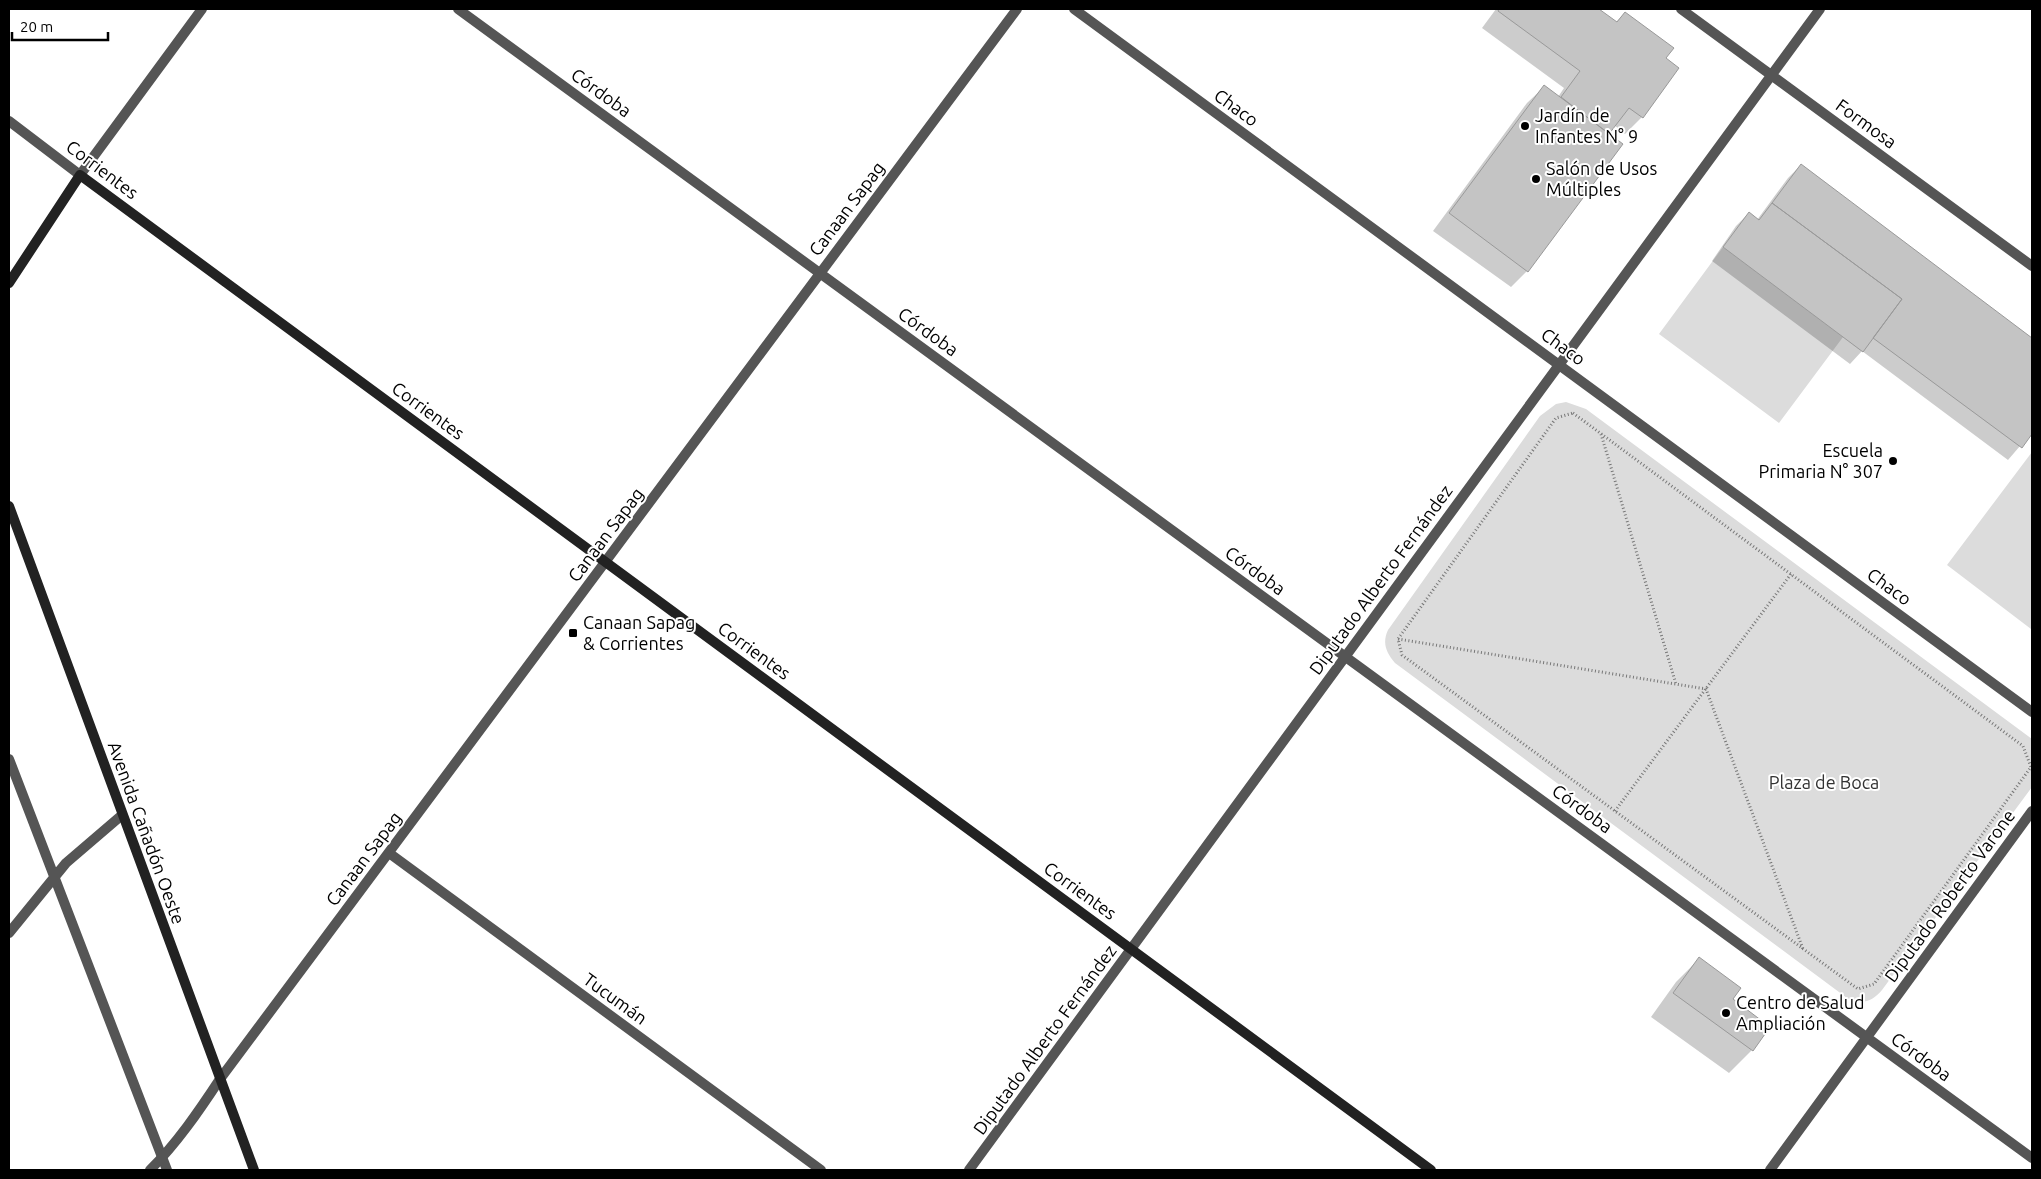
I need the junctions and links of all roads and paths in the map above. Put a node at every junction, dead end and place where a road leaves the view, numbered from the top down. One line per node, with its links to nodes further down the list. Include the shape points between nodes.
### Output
1 (202, 9): 9 (street)
2 (458, 9): 11 (street, Córdoba)
3 (1017, 9): 11 (street, Canaan Sapag)
4 (1074, 9): 13 (street, Chaco)
5 (1681, 9): 7 (street, Formosa)
6 (1820, 9): 7 (street, Diputado Alberto Fernández)
7 (1771, 75): 10 (street, Formosa); 13 (street, Diputado Alberto Fernández)
8 (9, 121): 9 (street, Corrientes)
9 (80, 175): 12 (street); 16 (street, Corrientes)
10 (2032, 266)
11 (820, 273): 16 (street, Canaan Sapag); 19 (street, Córdoba)
12 (9, 283)
13 (1559, 365): 19 (street, Diputado Alberto Fernández); 22 (street, Chaco)
14 (1601, 434): 17 (path); 18 (path, via 1573,413 1556,418); 20 (path)
15 (9, 506): 26 (street, Avenida Cañadón Oeste)
16 (606, 562): 27 (street, Canaan Sapag); 30 (street, Corrientes)
17 (1791, 574): 21 (path); 31 (path, via 2023,746 2031,768 1874,984 1858,989)
18 (1398, 639): 20 (path); 24 (path, via 1402,655)
19 (1345, 657): 30 (street, Diputado Alberto Fernández); 32 (street, Córdoba)
20 (1676, 684): 21 (path)
21 (1706, 689): 24 (path); 31 (path)
22 (2032, 712)
23 (9, 758): 28 (street)
24 (1615, 811): 31 (path)
25 (2032, 811): 32 (street, Diputado Roberto Varone)
26 (122, 815): 28 (street); 33 (street, Avenida Cañadón Oeste)
27 (389, 853): 33 (street, Canaan Sapag); 39 (street, Tucumán)
28 (54, 877): 29 (street); 34 (street)
29 (9, 933)
30 (1132, 949): 40 (street, Diputado Alberto Fernández); 41 (street, Corrientes)
31 (1803, 950)
32 (1867, 1037): 35 (street, Córdoba); 42 (street, Diputado Roberto Varone)
33 (220, 1079): 34 (street, Canaan Sapag); 38 (street, Avenida Cañadón Oeste)
34 (162, 1158): 36 (street, Canaan Sapag); 37 (street)
35 (2032, 1158)
36 (150, 1170)
37 (167, 1170)
38 (254, 1170)
39 (821, 1170)
40 (969, 1170)
41 (1432, 1170)
42 (1770, 1170)

